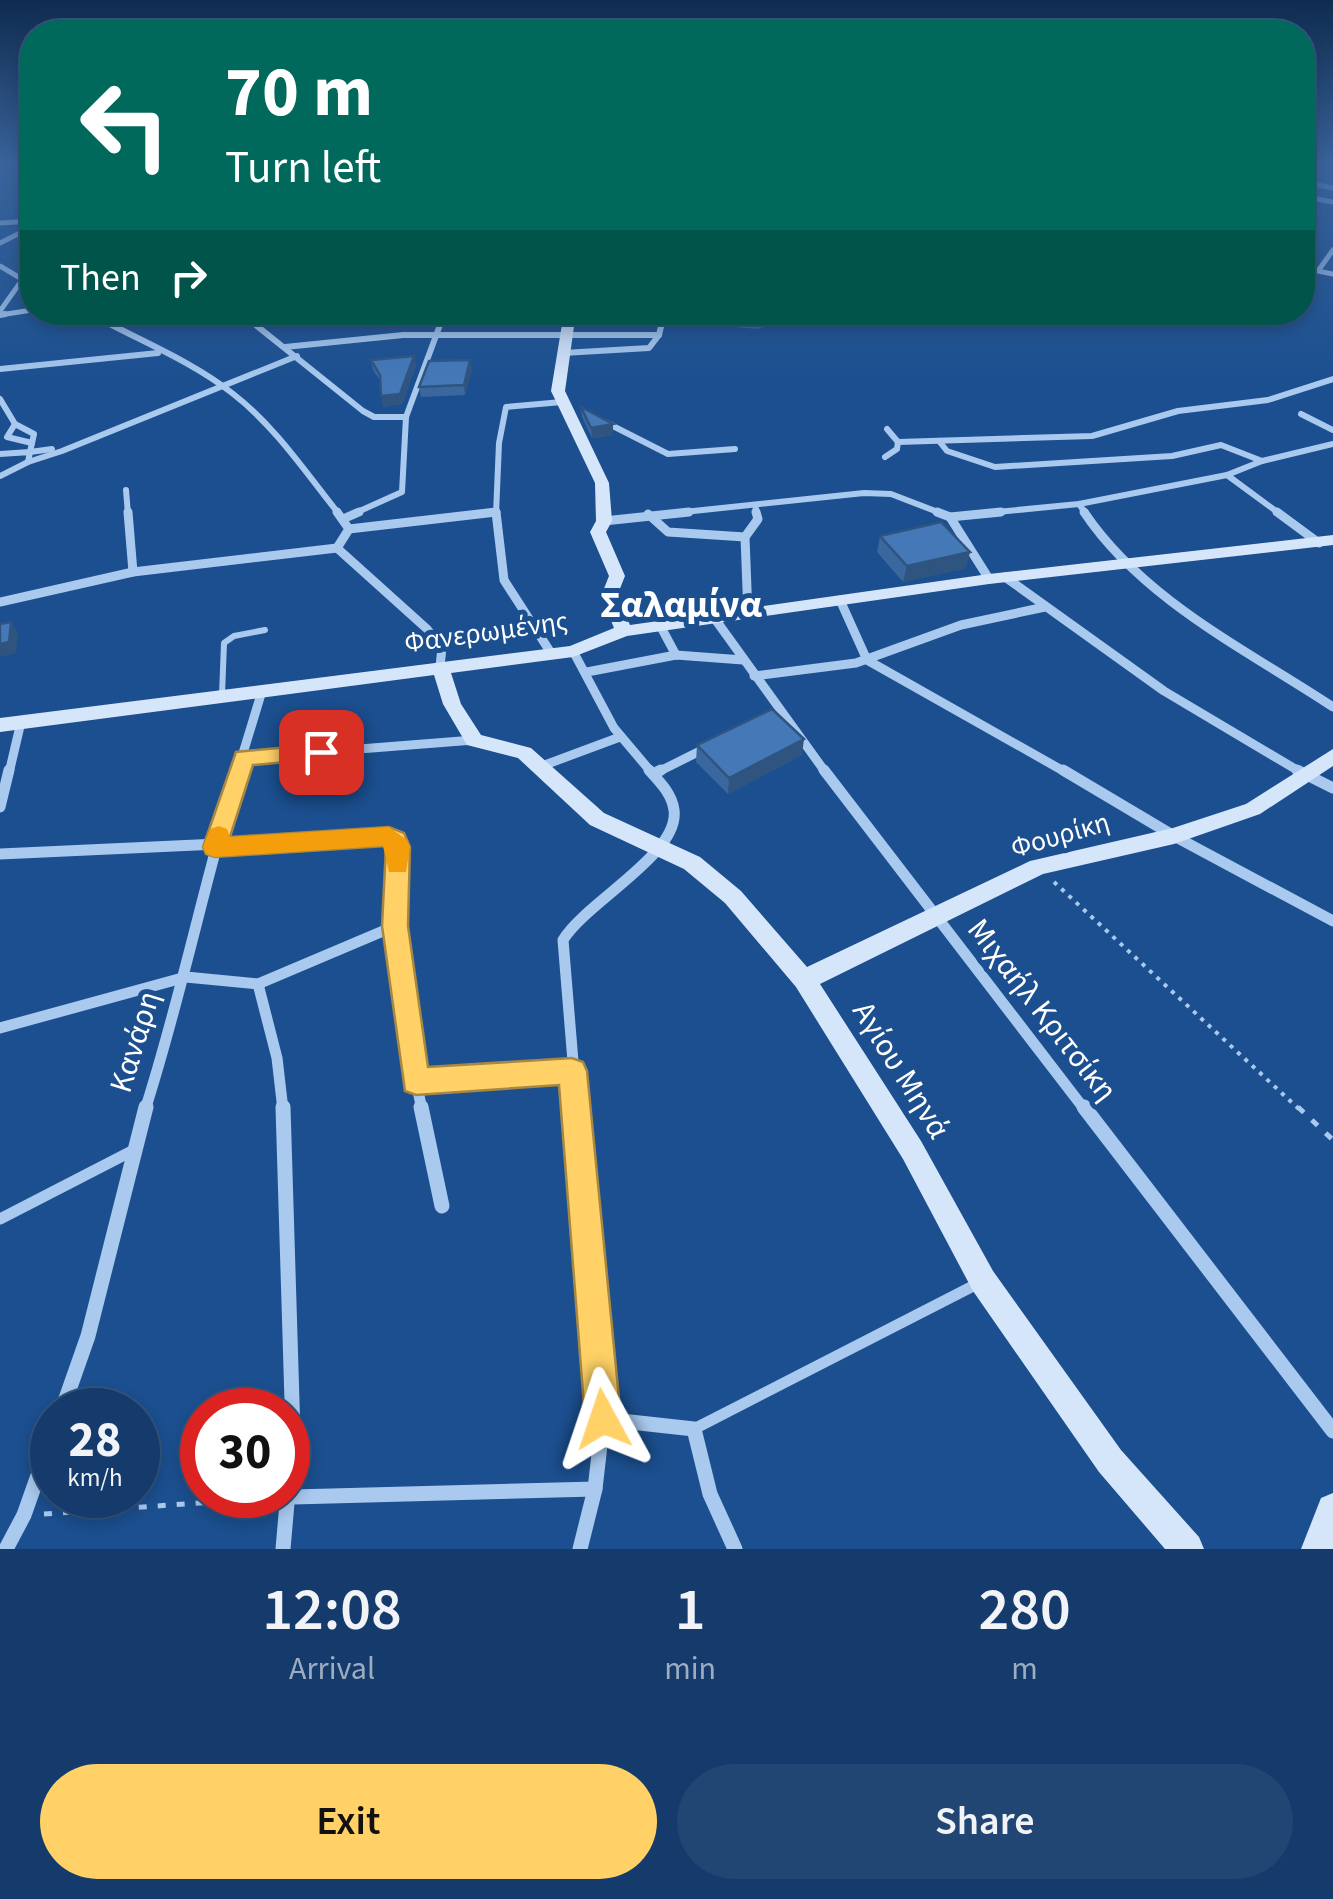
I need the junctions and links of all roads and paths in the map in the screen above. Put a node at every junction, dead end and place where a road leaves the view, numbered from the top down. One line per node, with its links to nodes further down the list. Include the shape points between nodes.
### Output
1 (1333, 250): 2 (street)
2 (1329, 261): 3 (street, via 1318,271)
3 (1333, 274)
4 (20, 283): 5 (street)
5 (0, 313)
6 (111, 325): 15 (street)
7 (256, 325): 14 (street)
8 (440, 325): 11 (street)
9 (567, 325): 12 (main road)
10 (661, 325): 13 (street)
11 (437, 334): 12 (street); 14 (street); 24 (street)
12 (565, 334): 13 (street); 16 (main road)
13 (658, 335): 16 (street, via 654,346 643,349)
14 (285, 347): 17 (street)
15 (161, 352): 18 (street); 20 (street)
16 (563, 353): 22 (main road, via 558,391)
17 (297, 356): 20 (street); 24 (street, via 363,411)
18 (0, 368)
19 (1333, 379): 29 (street, via 1268,400 1178,410 1092,436)
20 (219, 384): 32 (street); 47 (street, via 280,441)
21 (0, 399): 26 (street)
22 (566, 402): 44 (street, via 506,407); 48 (main road, via 602,483)
23 (1300, 414): 28 (street)
24 (406, 417): 47 (street, via 402,492)
25 (601, 420): 34 (street, via 668,454)
26 (15, 424): 33 (street, via 34,434); 33 (street, via 7,437)
27 (886, 429): 30 (street)
28 (1333, 430)
29 (939, 441): 30 (street); 37 (street, via 995,467 1172,456 1220,445)
30 (898, 442): 36 (street)
31 (1333, 444): 37 (street)
32 (76, 447): 33 (street); 38 (street)
33 (31, 448): 35 (street); 38 (street)
34 (735, 448)
35 (0, 454)
36 (885, 457)
37 (1262, 461): 39 (street)
38 (28, 462): 40 (street)
39 (1227, 475): 42 (street); 51 (street)
40 (0, 476)
41 (126, 490): 54 (street)
42 (1079, 504): 46 (street); 53 (street)
43 (755, 505): 45 (street); 46 (street, via 878,493); 50 (street, via 756,525)
44 (496, 512): 49 (street); 65 (street, via 504,582)
45 (648, 514): 48 (street); 50 (street, via 668,532)
46 (950, 518): 55 (street)
47 (343, 519): 49 (street)
48 (604, 521): 63 (main road, via 598,532 617,576 609,596)
49 (348, 529): 52 (street)
50 (744, 537): 59 (street)
51 (1326, 542): 53 (main road, Φανερωμένης)
52 (336, 548): 54 (street); 69 (street, via 427,629 442,648)
53 (1128, 566): 55 (main road, Φανερωμένης); 74 (street)
54 (133, 572): 57 (street)
55 (997, 578): 56 (main road, Φανερωμένης); 58 (street)
56 (840, 600): 59 (main road, Φανερωμένης); 68 (street)
57 (0, 602)
58 (1045, 607): 68 (street, via 961,625); 86 (street, via 1162,690)
59 (748, 615): 60 (main road, Φανερωμένης)
60 (714, 619): 61 (main road, Φανερωμένης); 67 (street, Μιχαήλ Κριτσίκη)
61 (661, 627): 63 (main road, Φανερωμένης); 66 (street)
62 (266, 630): 73 (lane, via 224,643)
63 (624, 632): 64 (main road, Φανερωμένης)
64 (574, 651): 65 (main road, Φανερωμένης); 70 (street)
65 (551, 653): 69 (main road, Φανερωμένης)
66 (676, 654): 67 (street); 70 (street)
67 (744, 660): 71 (street, Μιχαήλ Κριτσίκη)
68 (867, 660): 71 (street); 89 (street)
69 (440, 666): 72 (main road, Φανερωμένης); 81 (main road)
70 (587, 672): 79 (street)
71 (754, 676): 75 (street, Μιχαήλ Κριτσίκη)
72 (262, 690): 73 (main road, Φανερωμένης); 83 (street, Κανάρη)
73 (222, 695): 77 (main road, Φανερωμένης)
74 (1333, 707)
75 (780, 712): 76 (street); 94 (street, Μιχαήλ Κριτσίκη)
76 (762, 721)
77 (21, 722): 78 (main road, Φανερωμένης); 88 (street)
78 (0, 724)
79 (620, 738): 84 (street); 85 (street)
80 (726, 738): 85 (street)
81 (474, 740): 83 (street); 84 (main road)
82 (1333, 756): 86 (main road, Φουρίκη)
83 (244, 758): 91 (street, Κανάρη)
84 (542, 766): 90 (main road, Αγίου Μηνά, via 597,819)
85 (656, 772): 90 (street, via 675,810 674,829)
86 (1307, 776): 87 (street); 89 (main road, Φουρίκη, via 1253,809)
87 (1333, 788)
88 (0, 807)
89 (1174, 836): 93 (main road, Φουρίκη); 95 (street)
90 (660, 845): 98 (main road, Αγίου Μηνά, via 733,897); 101 (street, via 572,922 563,940)
91 (215, 847): 92 (street); 96 (street, via 389,836 398,847); 97 (street, Κανάρη)
92 (0, 854)
93 (1038, 867): 94 (main road, Φουρίκη); 103 (path)
94 (935, 916): 98 (main road, Φουρίκη); 112 (street, Μιχαήλ Κριτσίκη)
95 (1333, 921)
96 (395, 926): 99 (street); 102 (street)
97 (186, 977): 99 (street); 100 (street); 104 (street, Κανάρη)
98 (804, 980): 107 (main road, Αγίου Μηνά, via 912,1150)
99 (258, 984): 109 (street, via 268,1009 280,1098)
100 (0, 1028)
101 (572, 1071): 102 (street); 110 (street)
102 (416, 1081): 105 (street)
103 (1333, 1140)
104 (132, 1151): 106 (lane); 108 (street, Κανάρη)
105 (442, 1206)
106 (0, 1219)
107 (984, 1281): 111 (lane); 123 (main road, Αγίου Μηνά, via 1110,1461)
108 (70, 1388)
109 (292, 1388)
110 (603, 1419): 111 (street); 113 (street)
111 (694, 1430): 122 (street, via 710,1494)
112 (1333, 1431)
113 (595, 1488): 114 (street); 121 (street)
114 (310, 1496)
115 (30, 1498): 117 (street)
116 (180, 1505): 117 (path)
117 (24, 1515): 119 (street)
118 (289, 1518): 120 (street)
119 (6, 1549)
120 (283, 1549)
121 (580, 1549)
122 (735, 1549)
123 (1187, 1549)

